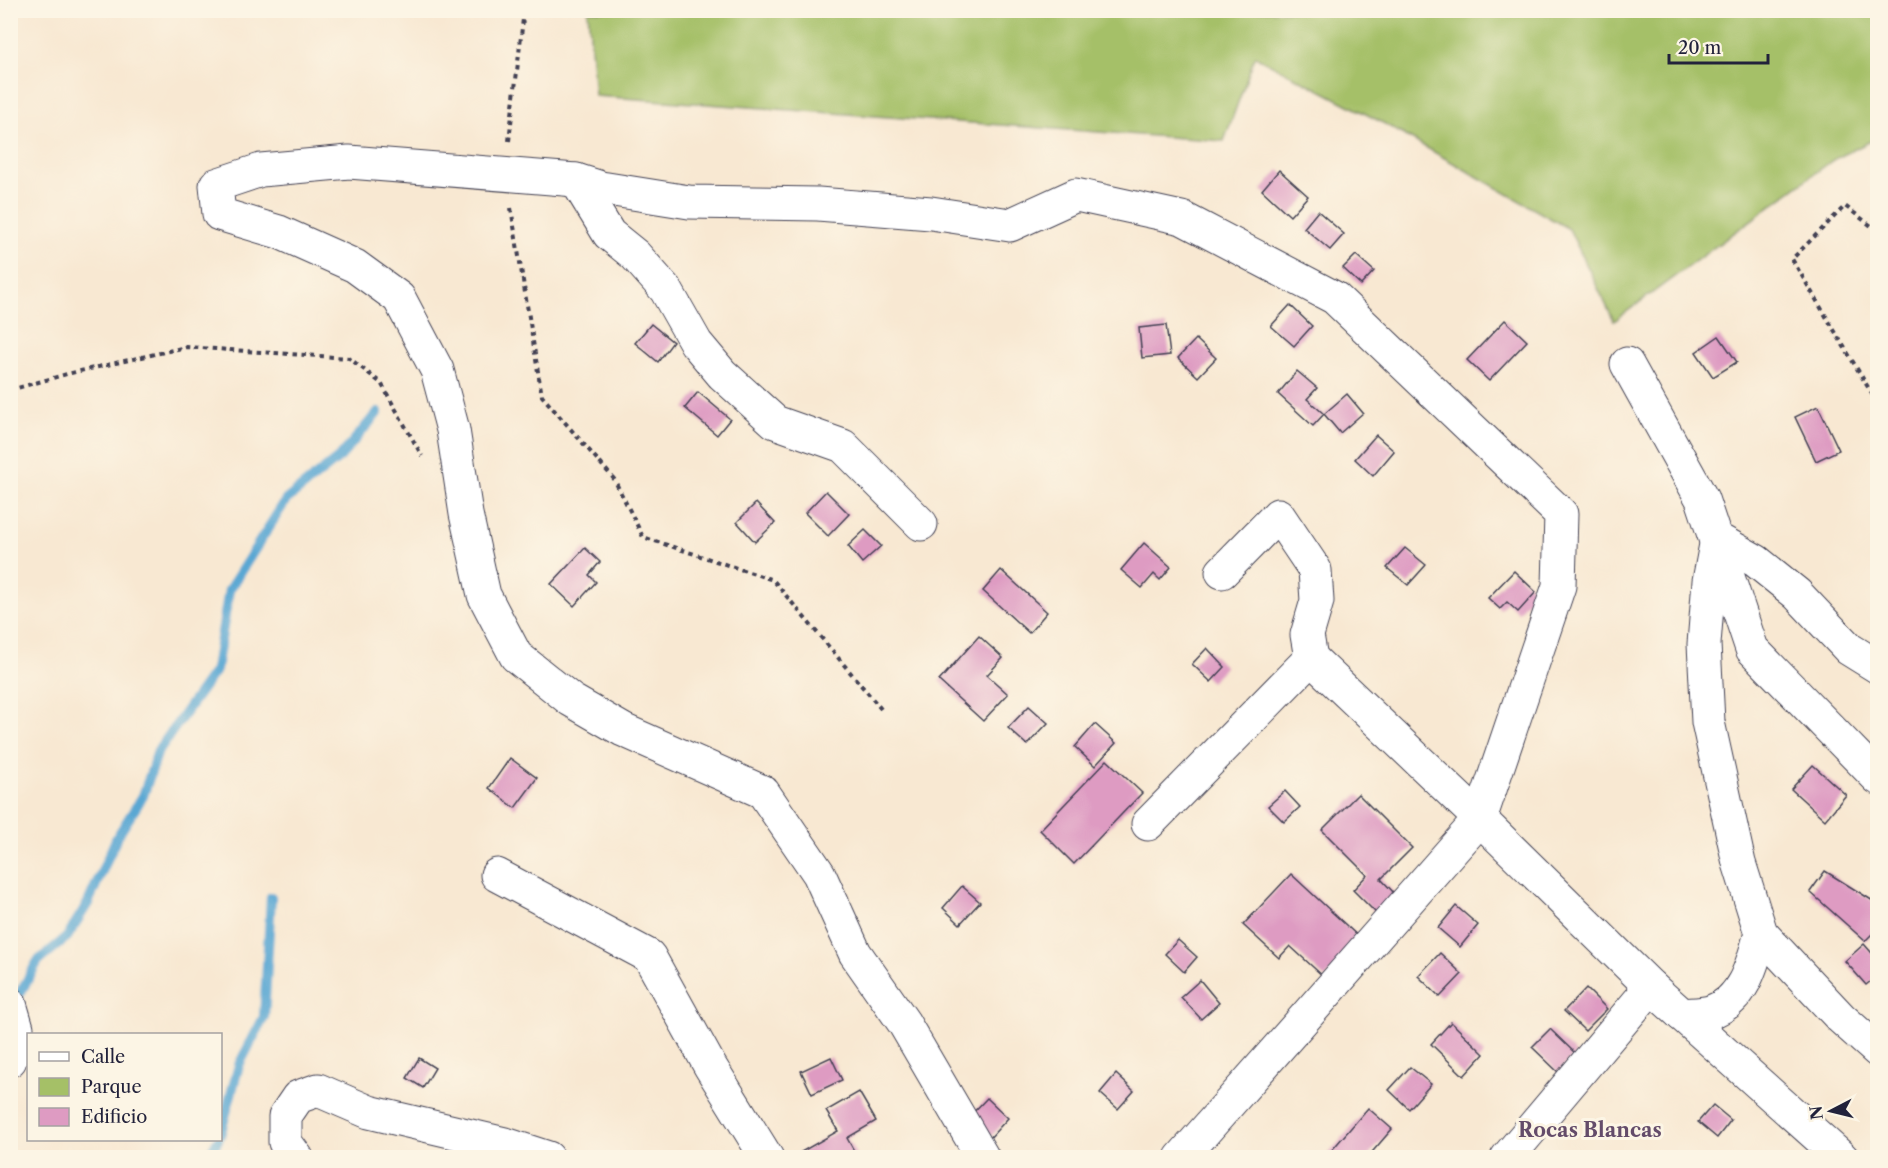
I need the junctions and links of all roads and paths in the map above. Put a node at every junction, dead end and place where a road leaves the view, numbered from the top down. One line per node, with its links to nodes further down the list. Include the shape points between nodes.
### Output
1 (524, 10): 2 (path)
2 (505, 174): 3 (street); 14 (path, via 542,396 614,479 643,537 773,580); 29 (street, via 349,162 261,170 216,185 219,214 279,232 355,266 399,298 437,370 453,430 484,595 516,656 571,700 623,730 763,792 819,874 855,952 904,1023)
3 (576, 180): 9 (street, via 609,234 635,255 666,290 696,343 722,374 775,422 843,446); 16 (street, via 601,188 688,202 830,205 931,213 1010,225 1076,195 1182,218 1335,298 1561,514 1559,586)
4 (1878, 231): 7 (path, via 1845,206 1792,259)
5 (1627, 364): 10 (street, via 1702,500)
6 (10, 390): 8 (path, via 186,347 349,358 381,383)
7 (1878, 404)
8 (428, 466)
9 (921, 524)
10 (1717, 539): 13 (street, via 1756,561 1797,594 1849,649); 15 (street, via 1752,649); 19 (street, via 1704,644 1708,722 1739,863)
11 (1222, 572): 12 (street, via 1278,515 1315,570 1317,601 1307,635)
12 (1311, 658): 16 (street); 17 (street)
13 (1878, 667)
14 (881, 709)
15 (1878, 778)
16 (1480, 819): 20 (street); 30 (street)
17 (1148, 824)
18 (497, 875): 28 (street, via 649,956)
19 (1761, 933): 22 (street, via 1751,971 1733,998 1712,1011); 23 (street, via 1841,1018)
20 (1651, 987): 22 (street); 31 (street)
21 (10, 1004): 24 (street, via 17,1028)
22 (1682, 1016): 25 (street)
23 (1878, 1051)
24 (10, 1060)
25 (1832, 1154)
26 (297, 1158): 27 (street, via 285,1142 285,1116 298,1097 318,1090 369,1112)
27 (548, 1158)
28 (767, 1158)
29 (984, 1158)
30 (1181, 1158)
31 (1507, 1158)

